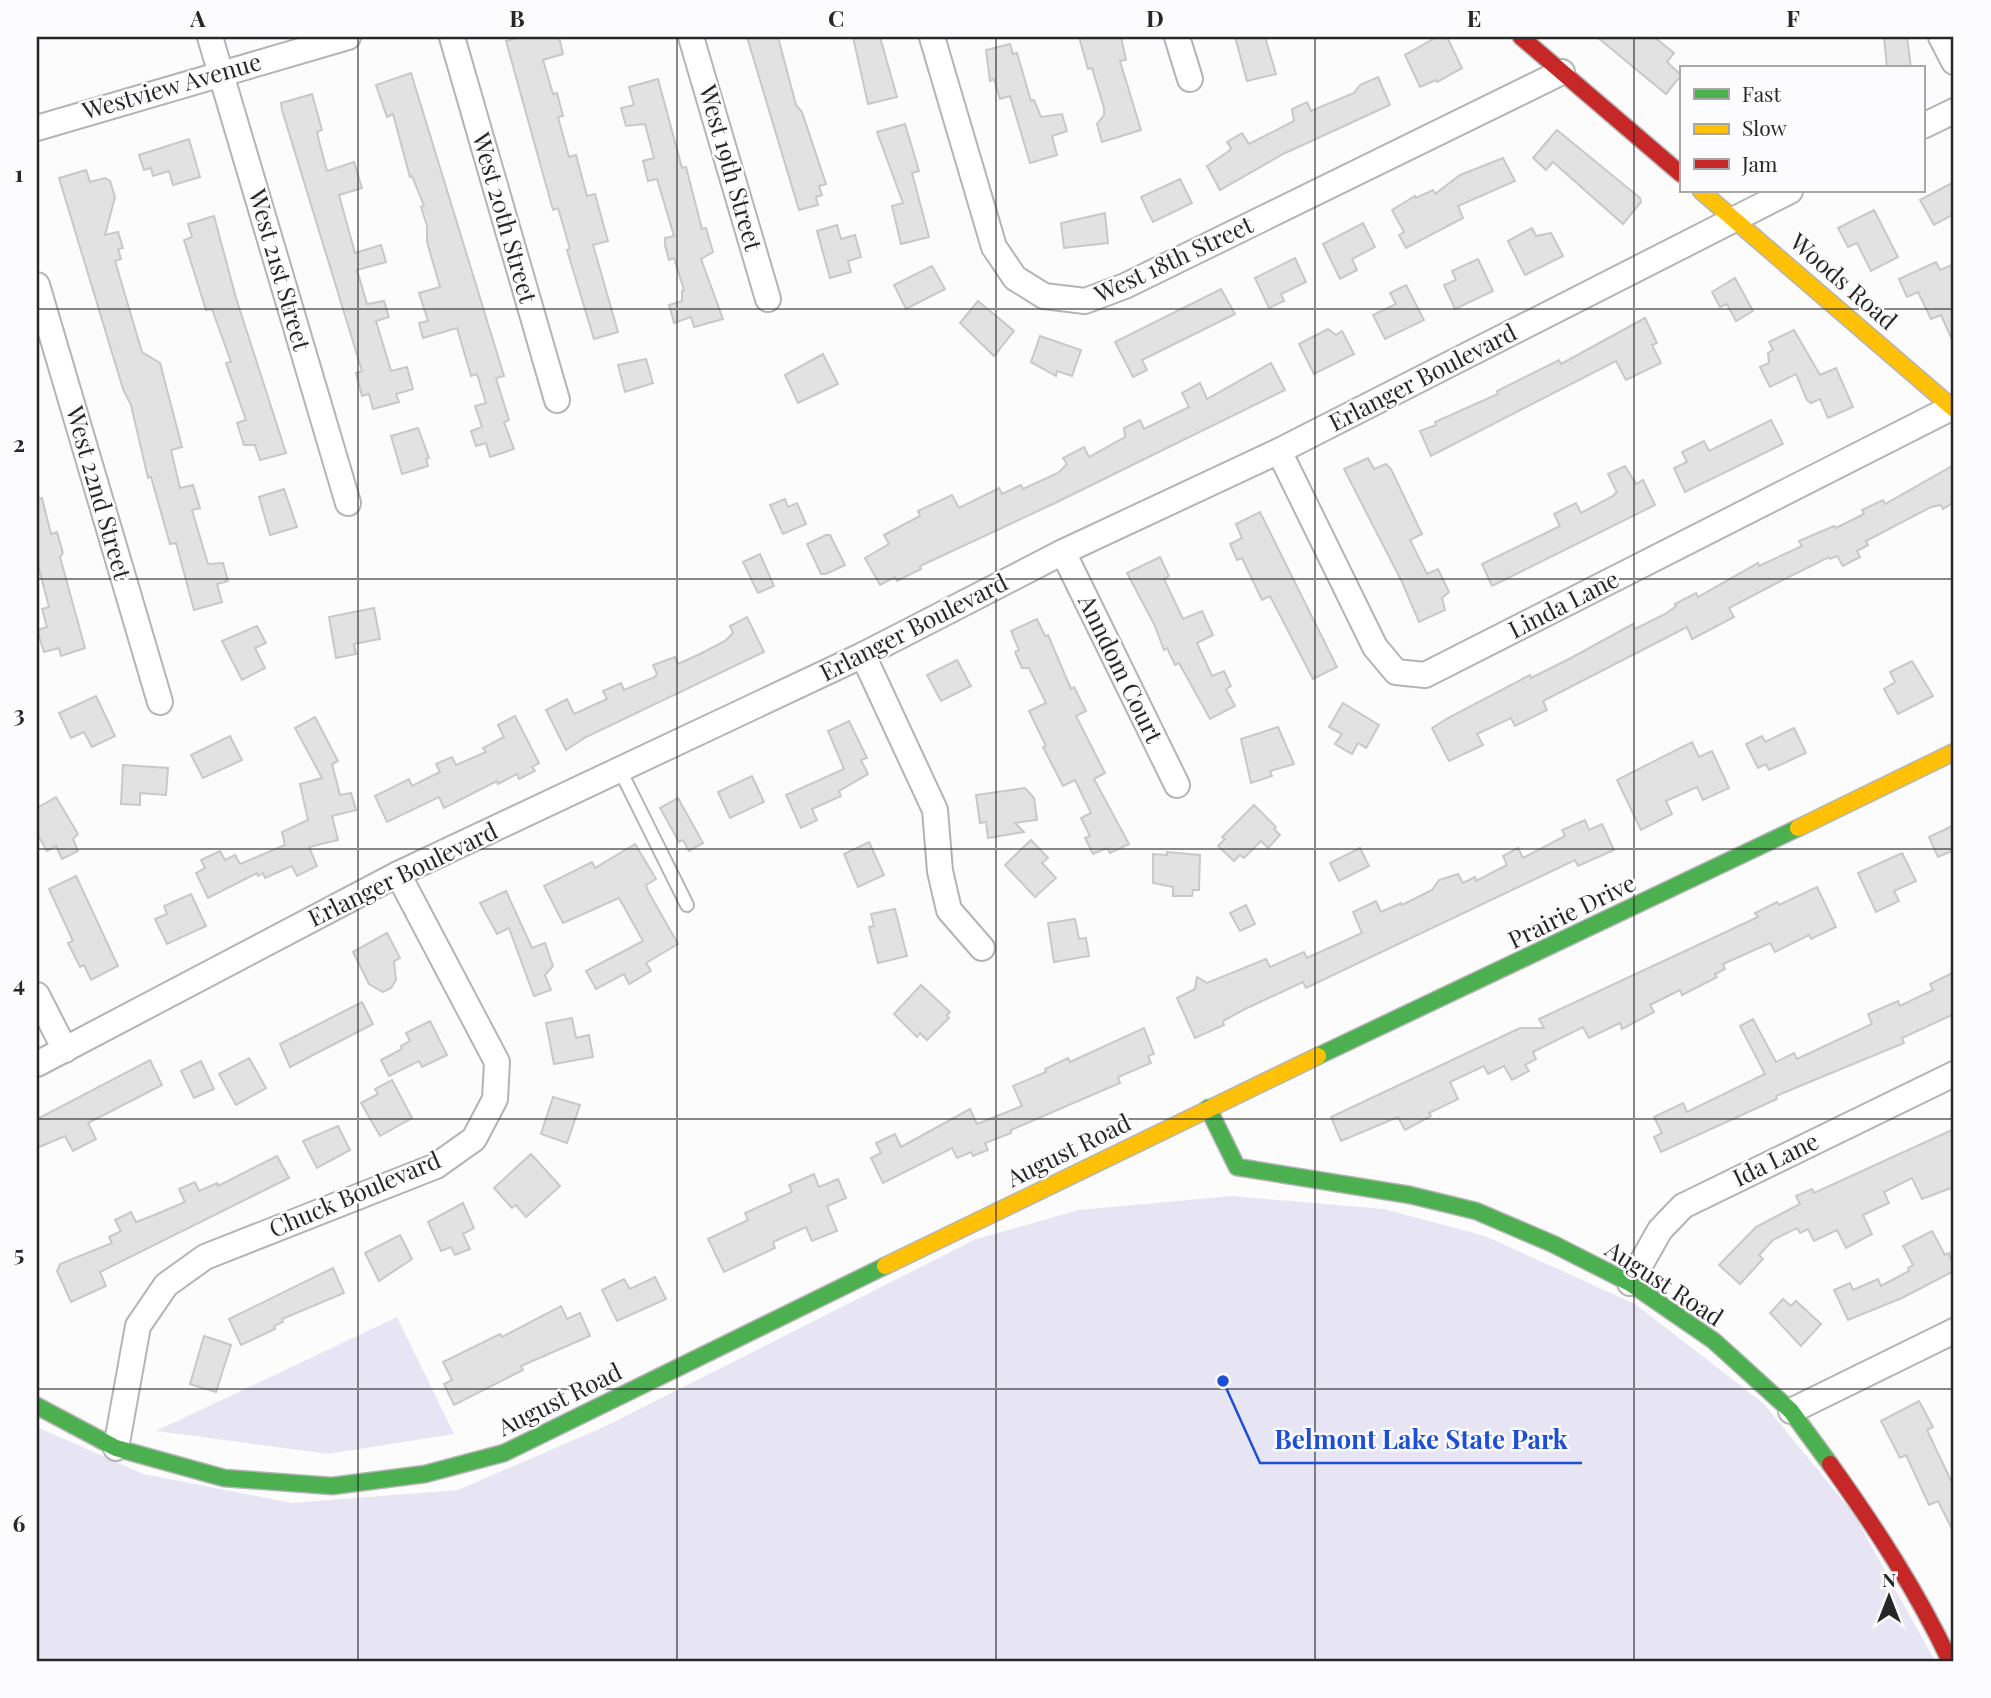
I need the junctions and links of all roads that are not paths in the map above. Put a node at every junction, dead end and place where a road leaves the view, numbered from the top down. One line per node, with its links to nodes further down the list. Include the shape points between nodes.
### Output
1 (210, 37): 10 (street, West 21st Street)
2 (348, 37): 10 (street, Westview Avenue)
3 (452, 37): 22 (street, West 20th Street)
4 (691, 37): 21 (street, West 19th Street)
5 (932, 37): 11 (street, West 18th Street, via 993,247 1015,278 1044,296 1085,301 1125,286)
6 (1177, 37): 12 (street)
7 (1521, 37): 11 (street)
8 (1941, 37): 9 (street)
9 (1954, 62)
10 (221, 72): 15 (street, Westview Avenue); 25 (street, West 21st Street)
11 (1562, 72): 16 (street)
12 (1190, 79)
13 (1954, 111): 14 (street)
14 (1924, 126)
15 (37, 128)
16 (1680, 173)
17 (1702, 192): 19 (street, Woods Road)
18 (1788, 192): 19 (street, Erlanger Boulevard)
19 (1733, 218): 23 (street, Woods Road); 24 (street, Erlanger Boulevard)
20 (37, 285): 28 (street, West 22nd Street)
21 (768, 299)
22 (557, 400)
23 (1954, 408): 24 (street, Linda Lane, via 1425,676 1396,672 1375,647)
24 (1279, 451): 26 (street, Erlanger Boulevard)
25 (348, 503)
26 (1063, 552): 27 (street, Erlanger Boulevard); 31 (street, Anndom Court)
27 (863, 654): 30 (street, Erlanger Boulevard); 34 (street, via 935,810 949,911)
28 (160, 702)
29 (1954, 752): 39 (street, Prairie Drive, via 1497,974)
30 (620, 770): 32 (street, Erlanger Boulevard); 33 (lane)
31 (1177, 785)
32 (398, 874): 36 (street, Erlanger Boulevard); 44 (street, Chuck Boulevard, via 497,1062 495,1099 474,1139 436,1166 205,1257 166,1285 138,1326)
33 (687, 905)
34 (982, 948)
35 (37, 995): 36 (street)
36 (65, 1050): 37 (street, Erlanger Boulevard)
37 (37, 1064)
38 (1954, 1074): 40 (street, Ida Lane, via 1683,1206 1660,1230)
39 (1208, 1108): 40 (street, August Road, via 1237,1167 1410,1195 1476,1211); 44 (street, August Road, via 504,1453 425,1474 332,1486 224,1478)
40 (1630, 1283): 43 (street, August Road, via 1714,1341)
41 (1954, 1331): 43 (street)
42 (37, 1406): 44 (street, August Road)
43 (1791, 1411): 45 (street, August Road, via 1877,1530 1933,1623)
44 (116, 1448)
45 (1950, 1661)

